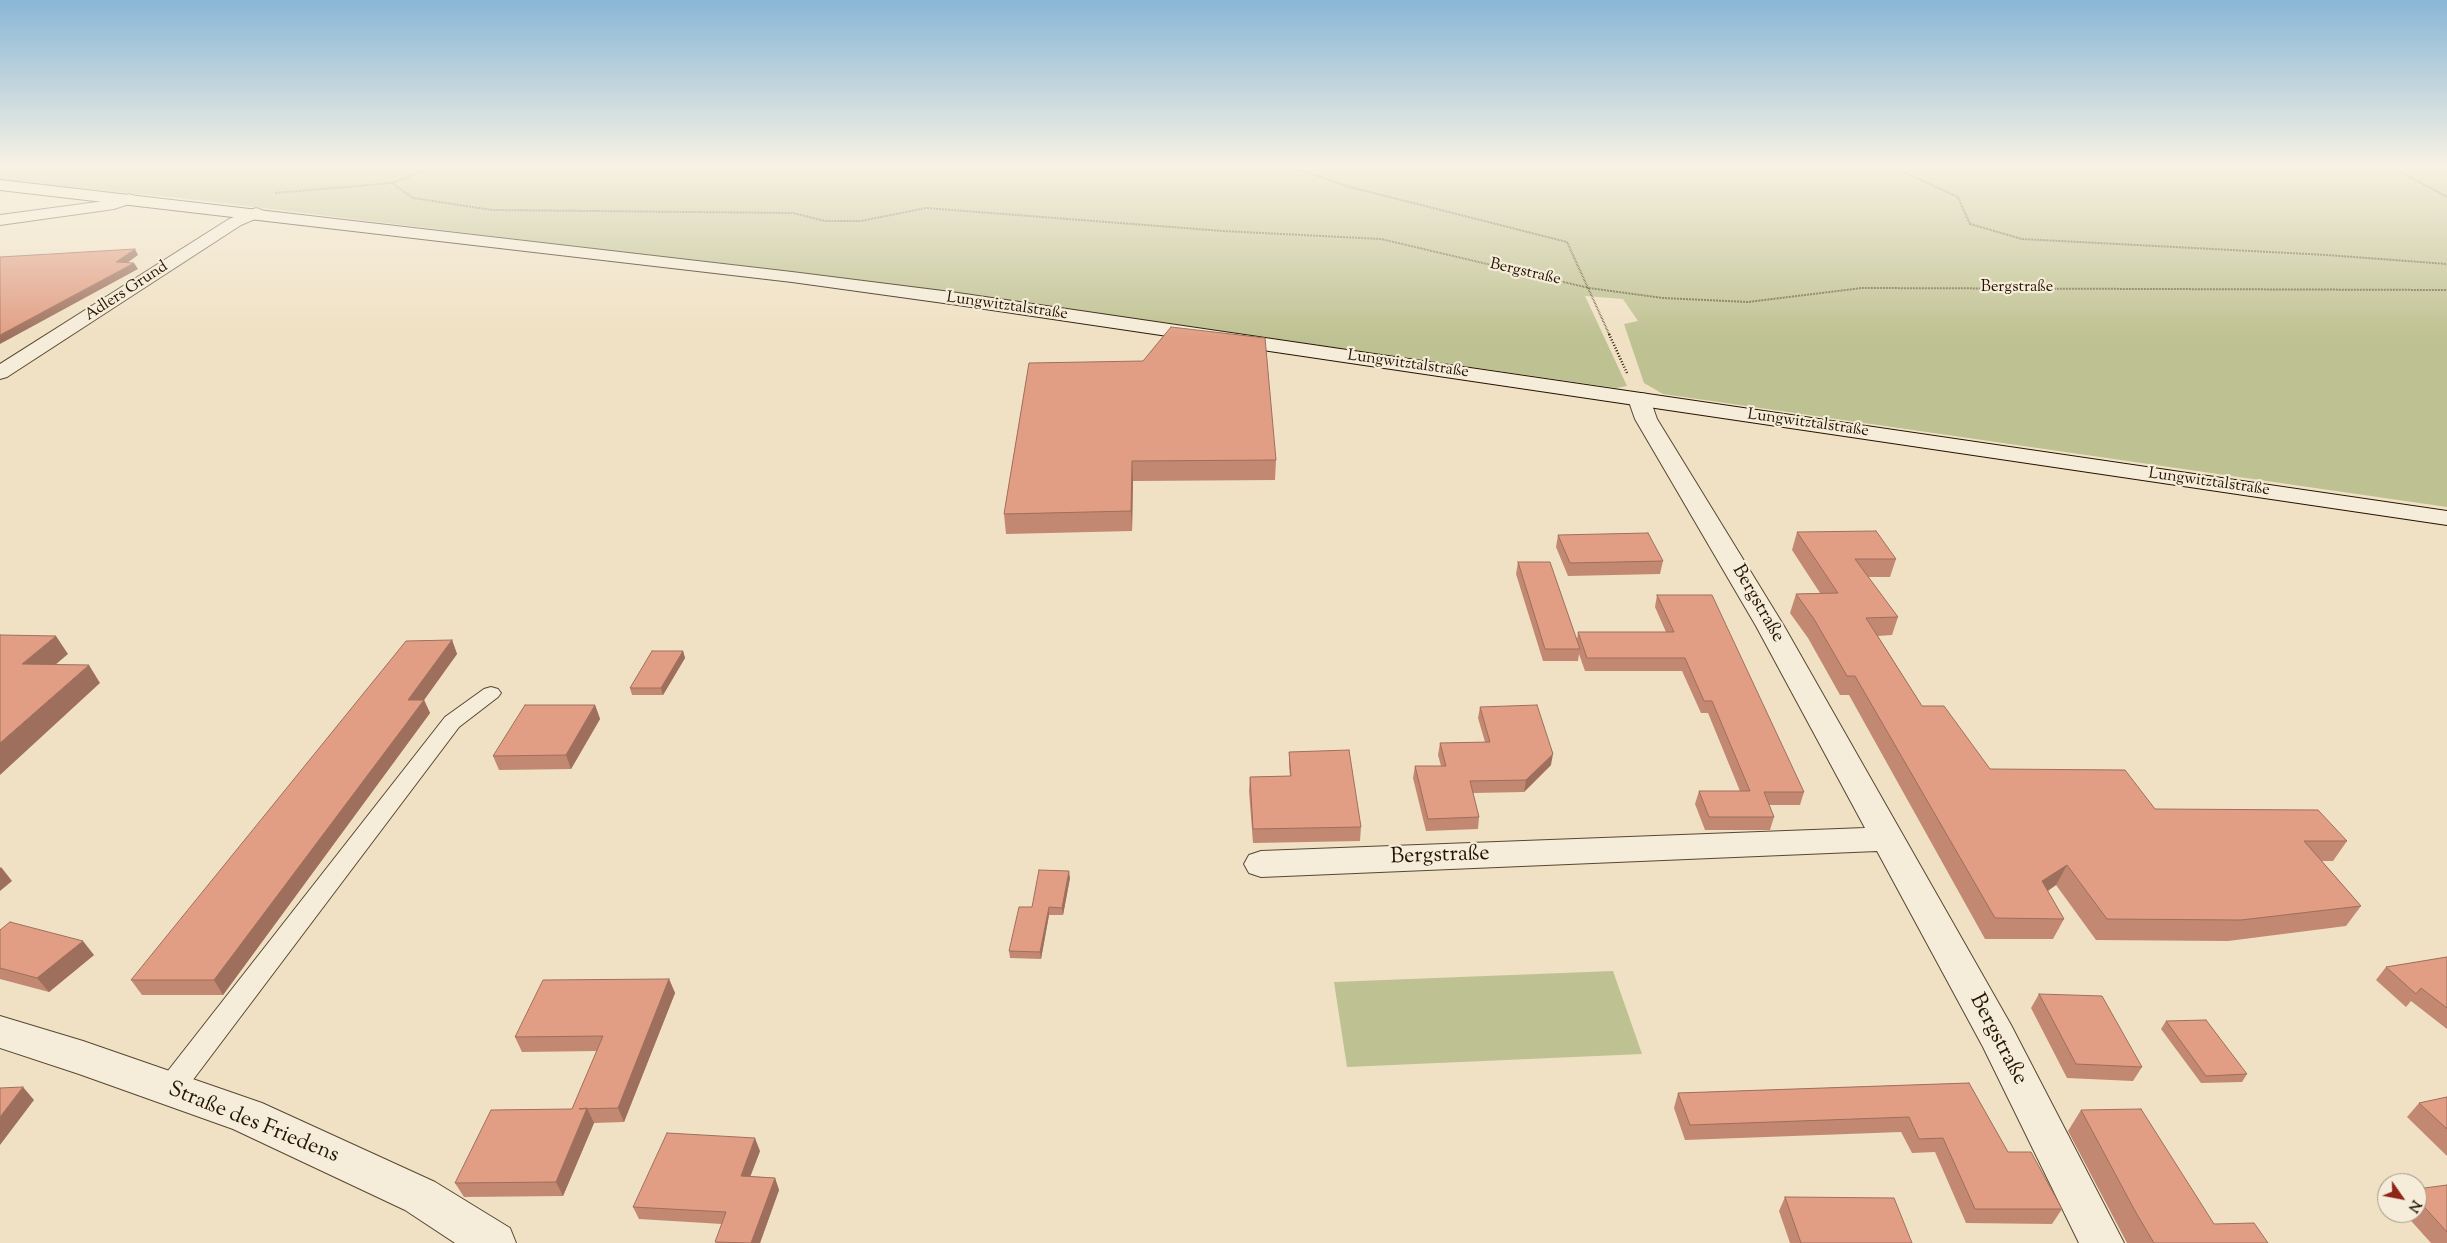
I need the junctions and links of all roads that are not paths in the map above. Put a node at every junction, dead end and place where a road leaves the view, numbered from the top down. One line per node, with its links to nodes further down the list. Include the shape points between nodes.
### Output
1 (233, 223): 3 (main road, Adlers Grund)
2 (332, 223): 4 (main road, Lungwitztalstraße, via 951,298)
3 (0, 373)
4 (1639, 399): 5 (main road, Lungwitztalstraße); 7 (main road, Bergstraße, via 1646,419 1770,626)
5 (2447, 518)
6 (490, 693): 10 (lane, via 452,722)
7 (1888, 839): 8 (main road, Bergstraße); 12 (main road, Bergstraße, via 1997,1037)
8 (1261, 864)
9 (0, 1032): 10 (main road, Straße des Friedens)
10 (170, 1089): 11 (main road, Straße des Friedens, via 247,1116 420,1196)
11 (494, 1243)
12 (2102, 1243)

